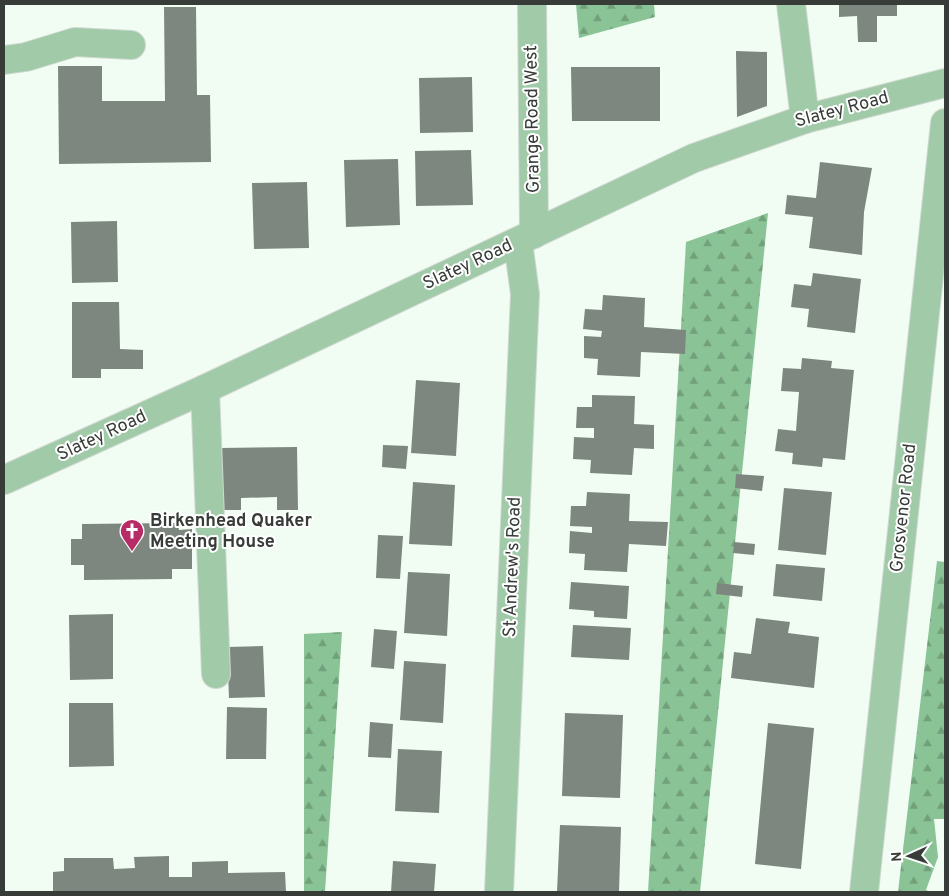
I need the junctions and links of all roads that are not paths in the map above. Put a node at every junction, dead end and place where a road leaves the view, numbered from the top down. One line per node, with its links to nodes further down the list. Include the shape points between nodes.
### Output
1 (532, 4): 8 (street, Grange Road West)
2 (792, 4): 6 (street)
3 (131, 45): 4 (street, via 75,42)
4 (4, 60)
5 (945, 83): 6 (street, Slatey Road)
6 (805, 118): 8 (street, Slatey Road, via 694,158)
7 (945, 123): 13 (street, Grosvenor Road)
8 (526, 238): 9 (street, Slatey Road); 12 (street, St Andrew's Road)
9 (205, 389): 10 (street, Slatey Road); 11 (street)
10 (4, 480)
11 (216, 674)
12 (499, 892)
13 (864, 892)

